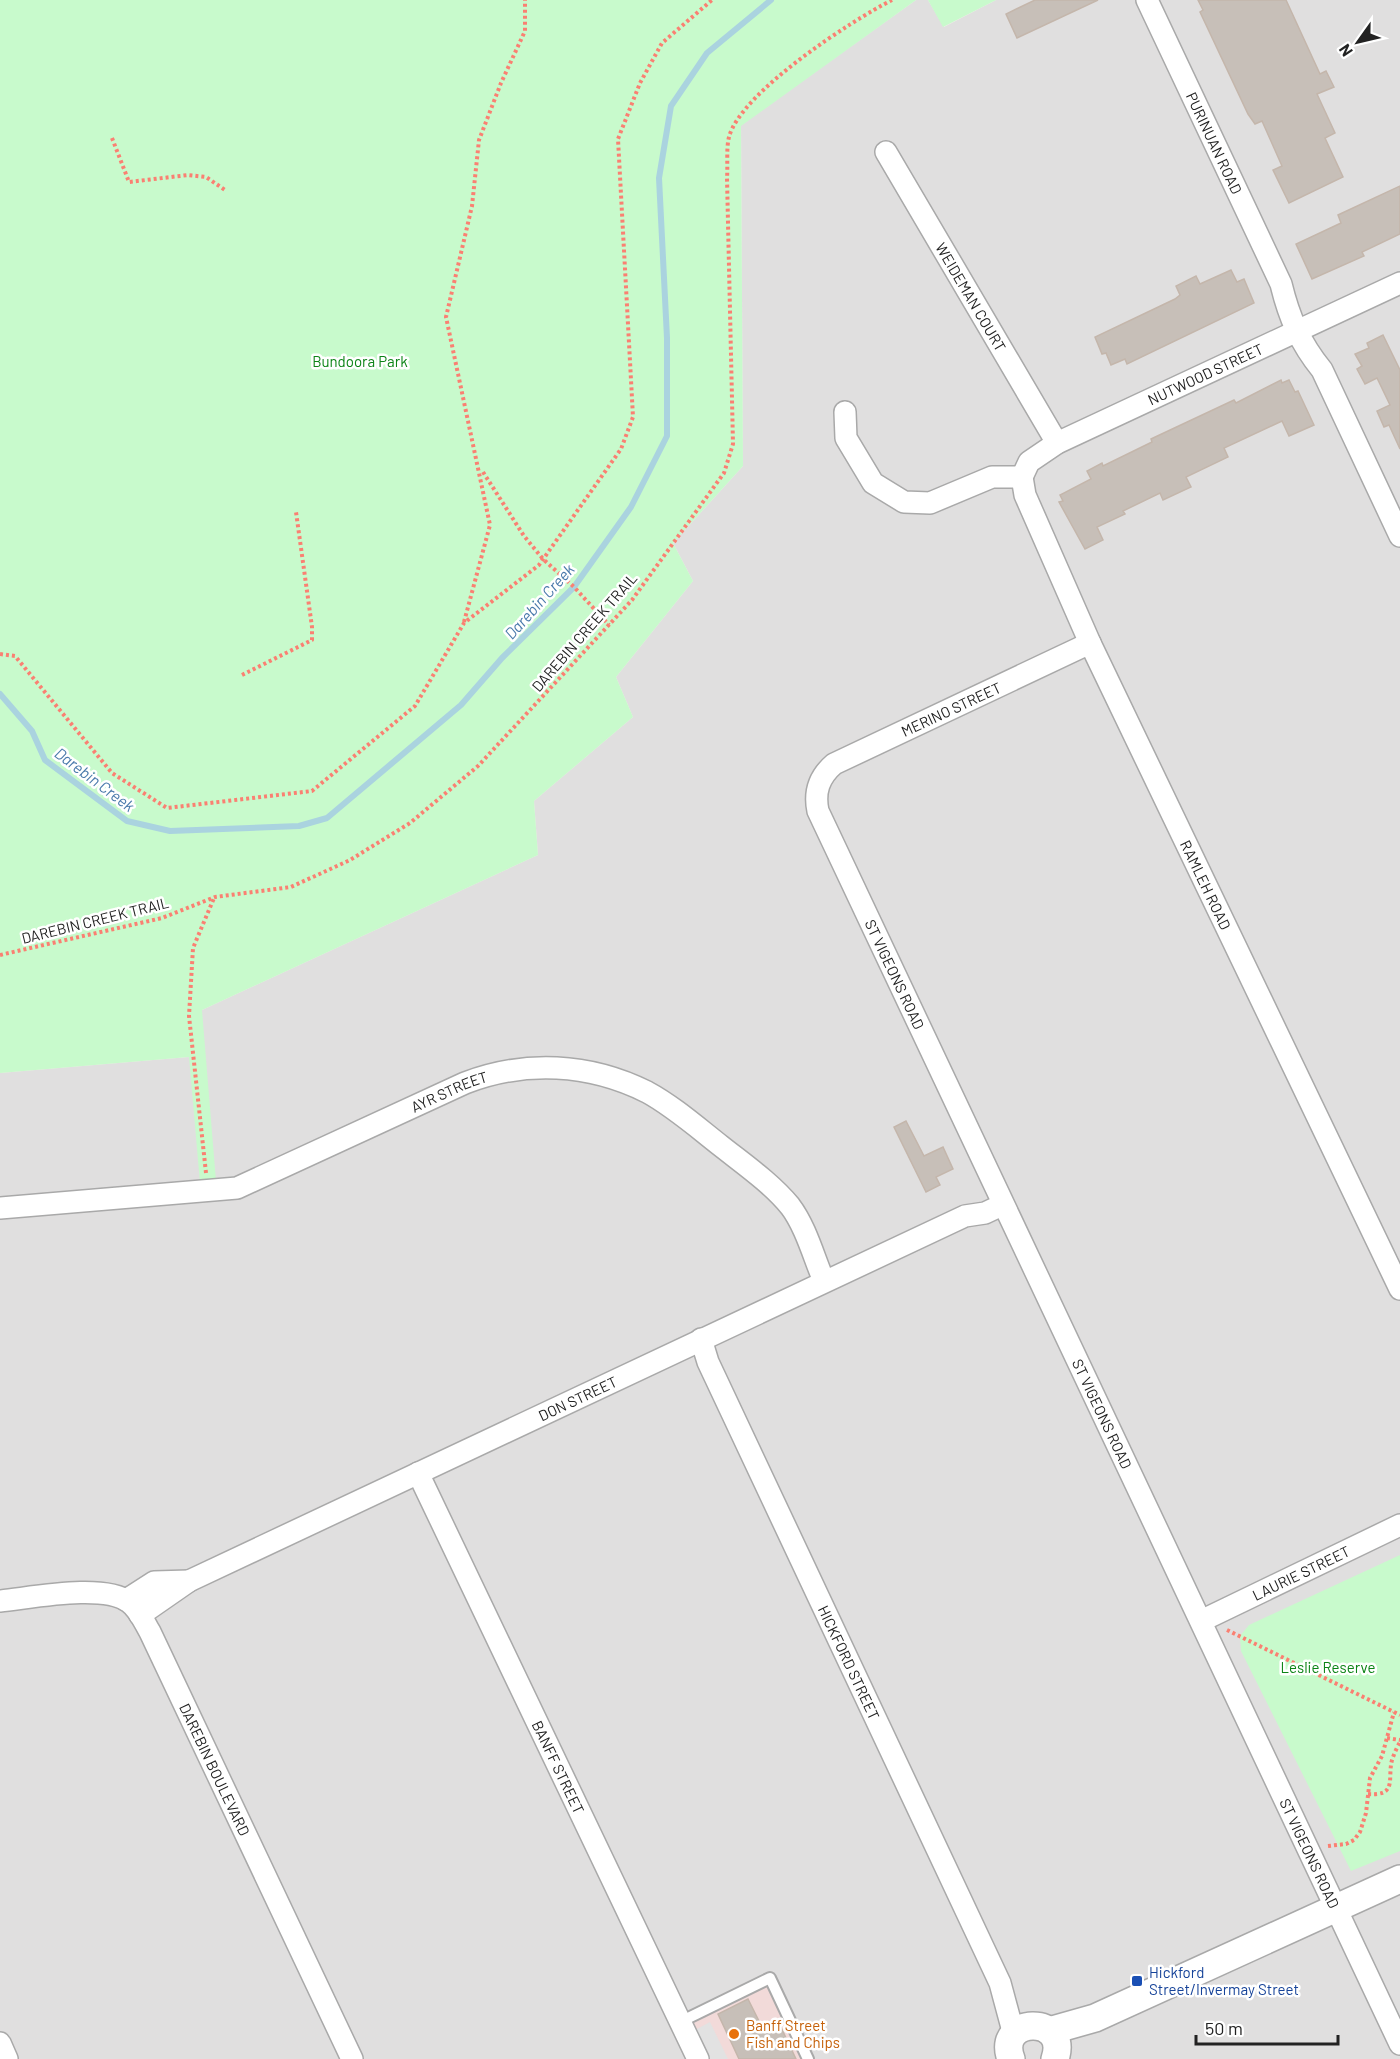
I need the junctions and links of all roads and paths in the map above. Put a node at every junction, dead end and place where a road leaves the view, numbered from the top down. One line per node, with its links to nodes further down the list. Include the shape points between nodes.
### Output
1 (525, 0): 12 (path, via 525,31 479,140 472,206 446,317)
2 (711, 0): 16 (path, via 662,43 640,83 618,139 633,417 621,449)
3 (892, 0): 18 (path, DAREBIN CREEK TRAIL, via 792,64 753,99 729,137 733,444 724,473 632,600)
4 (1147, 0): 9 (street, PURINUAN ROAD, via 1281,284 1300,307)
5 (112, 138): 7 (path, via 129,182 188,175 206,177)
6 (886, 152): 11 (street, WEIDEMAN COURT)
7 (225, 190)
8 (1400, 283): 9 (street, NUTWOOD STREET)
9 (1303, 328): 11 (street, NUTWOOD STREET); 15 (street, PURINUAN ROAD, via 1317,342 1322,370)
10 (845, 412): 13 (street, via 846,438 873,483 904,502 930,503 992,477)
11 (1057, 443): 13 (street, NUTWOOD STREET, via 1029,462)
12 (480, 468): 16 (path); 17 (path, via 490,525)
13 (1022, 477): 19 (street, RAMLEH ROAD, via 1024,495)
14 (296, 512): 21 (path, via 312,640)
15 (1400, 536)
16 (543, 559): 17 (path); 18 (path)
17 (464, 623): 20 (path, via 415,706 312,790 167,808 112,773 15,656)
18 (609, 625): 23 (path, DAREBIN CREEK TRAIL, via 478,766 410,823 350,860 291,887)
19 (1090, 644): 22 (street, MERINO STREET, via 834,764); 29 (street, RAMLEH ROAD)
20 (0, 654)
21 (242, 675)
22 (819, 782): 26 (street, ST VIGEONS ROAD, via 815,798 818,811)
23 (215, 897): 24 (path, DAREBIN CREEK TRAIL, via 162,918); 25 (path, via 193,948 189,1016)
24 (0, 955)
25 (208, 1192): 27 (street, AYR STREET); 28 (street, AYR STREET, via 253,1182 493,1072 526,1068 581,1070 648,1093 764,1180 790,1207)
26 (999, 1199): 28 (street, DON STREET, via 979,1201 965,1216); 35 (street, ST VIGEONS ROAD)
27 (0, 1208)
28 (824, 1281): 30 (street, DON STREET)
29 (1400, 1289)
30 (701, 1339): 31 (street, DON STREET); 48 (street, HICKFORD STREET, via 708,1362)
31 (418, 1473): 34 (street, DON STREET, via 189,1581 154,1582); 45 (street, BANFF STREET)
32 (1400, 1526): 35 (street, LAURIE STREET)
33 (0, 1601): 34 (street, via 97,1593)
34 (133, 1607): 50 (street, DAREBIN BOULEVARD)
35 (1201, 1621): 44 (street, ST VIGEONS ROAD)
36 (1226, 1630): 37 (path)
37 (1394, 1712): 38 (path); 39 (path)
38 (1400, 1715)
39 (1387, 1738): 40 (path); 41 (path, via 1370,1778)
40 (1400, 1741): 41 (path, via 1388,1789)
41 (1368, 1794): 42 (path, via 1366,1814 1354,1840)
42 (1328, 1846)
43 (1400, 1880): 44 (street)
44 (1335, 1909): 47 (street, ST VIGEONS ROAD); 48 (street)
45 (680, 2022): 51 (street, BANFF STREET); 52 (lane, via 770,1978)
46 (0, 2043): 49 (street)
47 (1400, 2044)
48 (1028, 2046)
49 (8, 2059)
50 (352, 2059)
51 (698, 2059)
52 (808, 2059)

